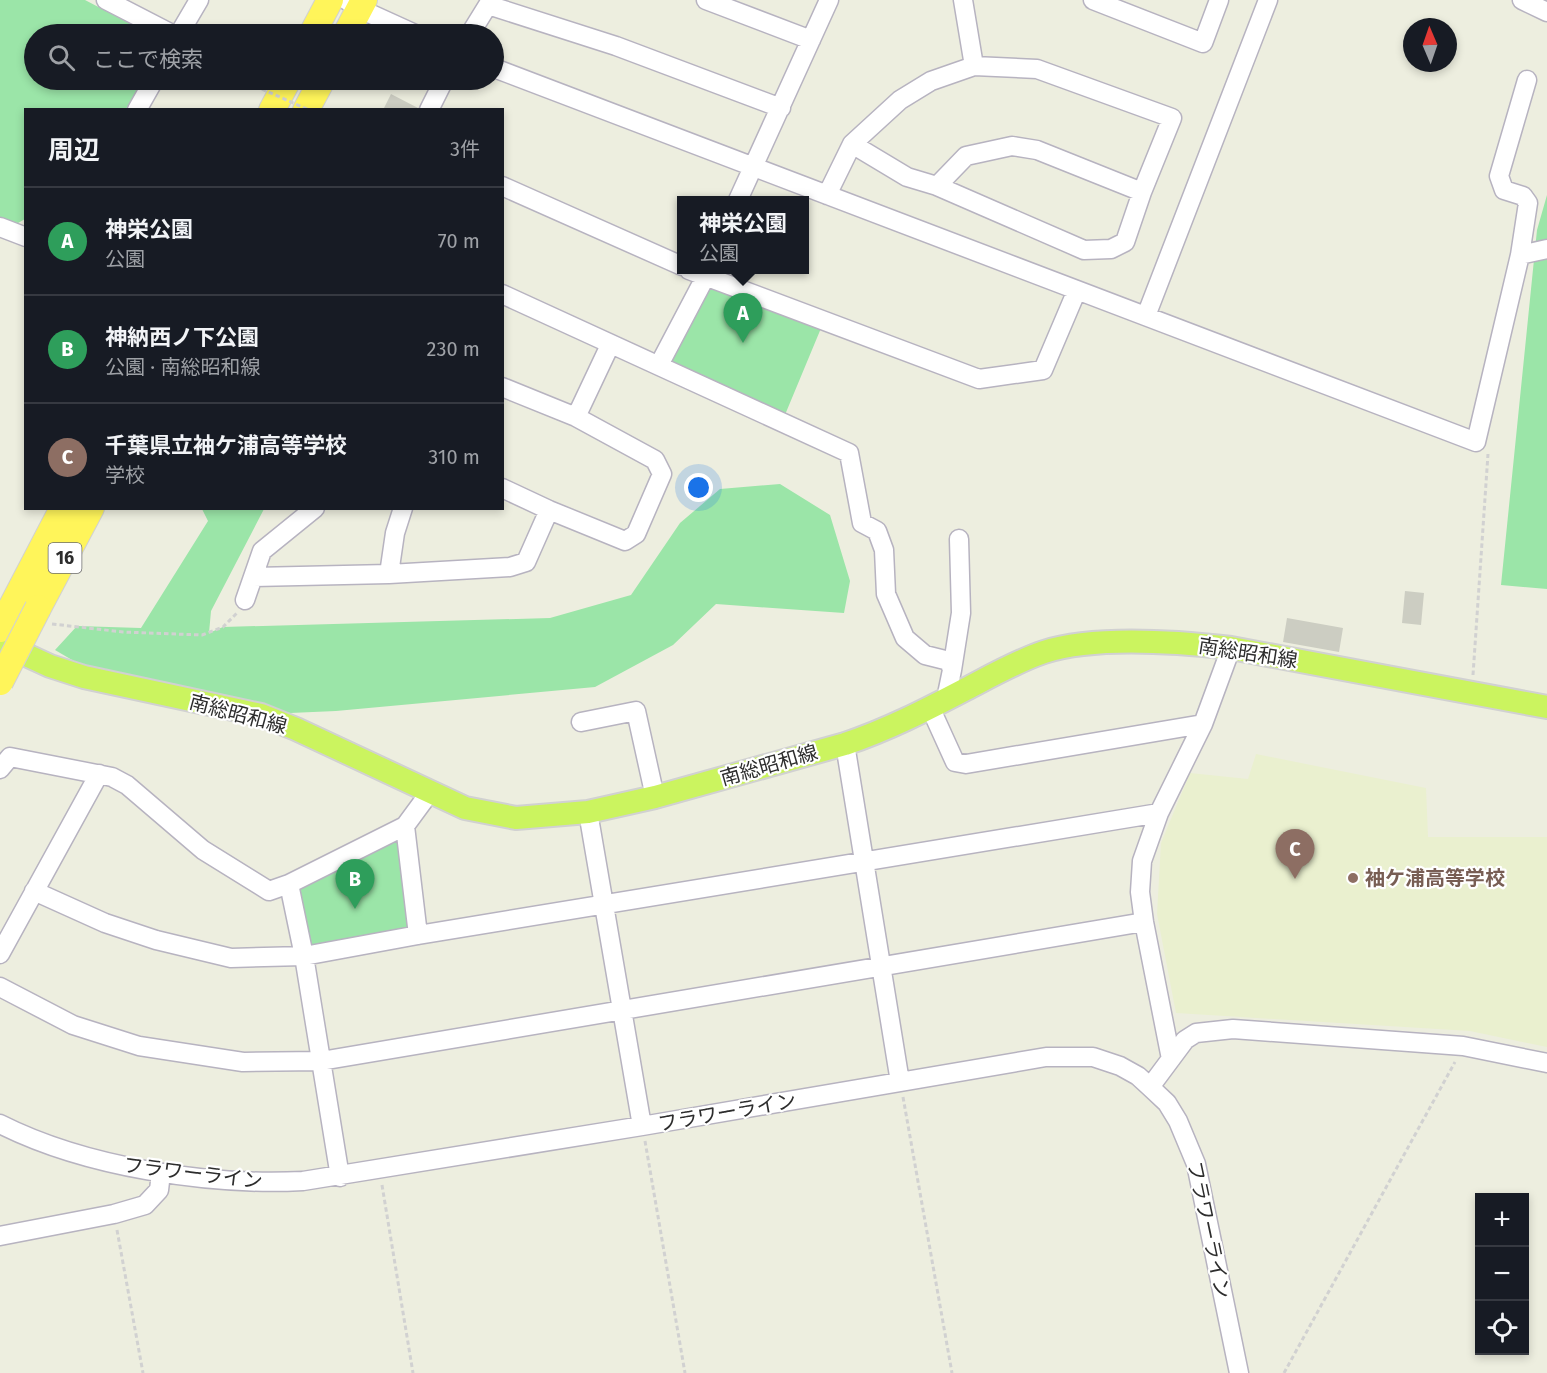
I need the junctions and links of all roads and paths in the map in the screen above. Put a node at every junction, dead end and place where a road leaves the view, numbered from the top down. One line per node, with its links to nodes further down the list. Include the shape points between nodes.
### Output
1 (106, 0): 14 (street)
2 (199, 0): 15 (street)
3 (330, 0): 16 (highway)
4 (706, 0): 20 (street)
5 (829, 0): 20 (street)
6 (963, 0): 21 (street)
7 (1093, 0): 8 (street, via 1203,43)
8 (1219, 0)
9 (1268, 0): 51 (street)
10 (1522, 0): 13 (street)
11 (357, 3): 17 (highway); 18 (street)
12 (489, 3): 19 (street); 34 (street)
13 (1547, 12)
14 (153, 24)
15 (185, 24)
16 (317, 24)
17 (350, 24)
18 (396, 24)
19 (476, 24)
20 (811, 40): 34 (street)
21 (975, 66): 35 (street, via 931,81 900,99); 39 (street, via 1037,69 1172,118)
22 (504, 72): 36 (street)
23 (1527, 80): 45 (street, via 1499,176 1504,190 1523,196 1528,203)
24 (148, 90): 29 (street)
25 (264, 90): 31 (path, bridge)
26 (283, 90): 30 (highway)
27 (317, 90): 32 (highway)
28 (439, 90): 33 (street)
29 (138, 108)
30 (273, 108)
31 (303, 108)
32 (308, 108)
33 (430, 108)
34 (782, 108): 36 (street)
35 (852, 144): 37 (street, via 907,177); 40 (street)
36 (752, 166): 40 (street); 41 (street)
37 (937, 186): 39 (street, via 966,156 1012,146 1037,150); 39 (street, via 1084,250 1111,249 1125,242)
38 (504, 187): 46 (street)
39 (1142, 192)
40 (827, 195): 49 (street)
41 (740, 196)
42 (0, 227): 43 (street)
43 (23, 234)
44 (1547, 249): 45 (street)
45 (1520, 255): 51 (street, via 1476,442)
46 (677, 264)
47 (706, 274): 53 (street)
48 (710, 274): 49 (street, via 979,379 1043,370)
49 (1077, 290): 51 (street)
50 (504, 295): 52 (street)
51 (1146, 316)
52 (610, 345): 53 (street); 55 (street)
53 (659, 365): 72 (street, via 849,453 862,523 877,531 884,550 886,594 905,638 925,656 949,661)
54 (504, 388): 55 (street)
55 (576, 417): 62 (street, via 655,460 662,474 636,534 625,541)
56 (1488, 444): 74 (path)
57 (504, 489): 62 (street)
58 (62, 510): 67 (highway, 16)
59 (90, 510): 67 (highway, 16)
60 (313, 510): 65 (street, via 262,551)
61 (402, 510): 64 (street)
62 (549, 510): 64 (street, via 526,562 510,567)
63 (959, 538): 72 (street, via 961,613)
64 (389, 574): 65 (street)
65 (253, 577): 66 (street)
66 (245, 600): 68 (path, via 236,616 223,627 202,635)
67 (27, 603): 69 (highway, 16); 73 (highway, 16, bridge)
68 (61, 625)
69 (0, 629)
70 (0, 643): 82 (main road, 南総昭和線, via 84,677 261,715)
71 (1231, 648): 74 (main road, 南総昭和線); 75 (main road, 南総昭和線, via 1196,644 1077,644 1008,667); 78 (street)
72 (952, 670): 75 (street)
73 (0, 682)
74 (1472, 692): 76 (main road, 南総昭和線)
75 (938, 703): 78 (street, via 955,762 966,764); 79 (main road, 南総昭和線)
76 (1547, 707)
77 (581, 722): 83 (street, via 636,711)
78 (1203, 724): 85 (street)
79 (845, 744): 83 (main road, 南総昭和線); 87 (street)
80 (3, 759): 81 (street)
81 (99, 774): 88 (street, via 127,785 203,850 269,891); 89 (street)
82 (430, 792): 84 (main road, 南総昭和線, via 465,808 516,818); 86 (street)
83 (655, 797): 84 (main road, 南総昭和線)
84 (588, 812): 90 (street)
85 (1159, 813): 87 (street); 91 (street, via 1142,861 1140,892)
86 (405, 826): 88 (street); 92 (street)
87 (865, 861): 90 (street); 95 (street)
88 (290, 884): 94 (street)
89 (34, 891): 93 (street); 94 (street, via 105,923 156,940 231,958)
90 (604, 906): 92 (street); 97 (street)
91 (1144, 922): 95 (street); 99 (street)
92 (418, 935): 94 (street)
93 (0, 954)
94 (304, 956): 100 (street)
95 (881, 965): 97 (street); 102 (street)
96 (0, 987): 100 (street, via 73,1025 139,1046 243,1062)
97 (622, 1010): 100 (street); 105 (street)
98 (1463, 1046): 99 (street, via 1233,1029 1196,1033 1185,1040); 101 (street); 116 (path)
99 (1171, 1059): 103 (street)
100 (321, 1061): 108 (street)
101 (1547, 1063)
102 (900, 1082): 103 (street, フラワーライン, via 1069,1055 1093,1057 1120,1066); 105 (street, フラワーライン); 114 (path)
103 (1150, 1087): 115 (street, フラワーライン, via 1178,1121 1196,1164)
104 (0, 1124): 107 (street, フラワーライン, via 54,1146)
105 (642, 1126): 106 (street, フラワーライン); 113 (path)
106 (379, 1170): 108 (street, フラワーライン); 112 (path)
107 (161, 1173): 108 (street, フラワーライン, via 266,1183); 109 (street, via 159,1190 145,1205)
108 (340, 1177)
109 (114, 1214): 110 (street); 111 (path)
110 (0, 1236)
111 (143, 1373)
112 (414, 1373)
113 (685, 1373)
114 (952, 1373)
115 (1239, 1373)
116 (1284, 1373)

